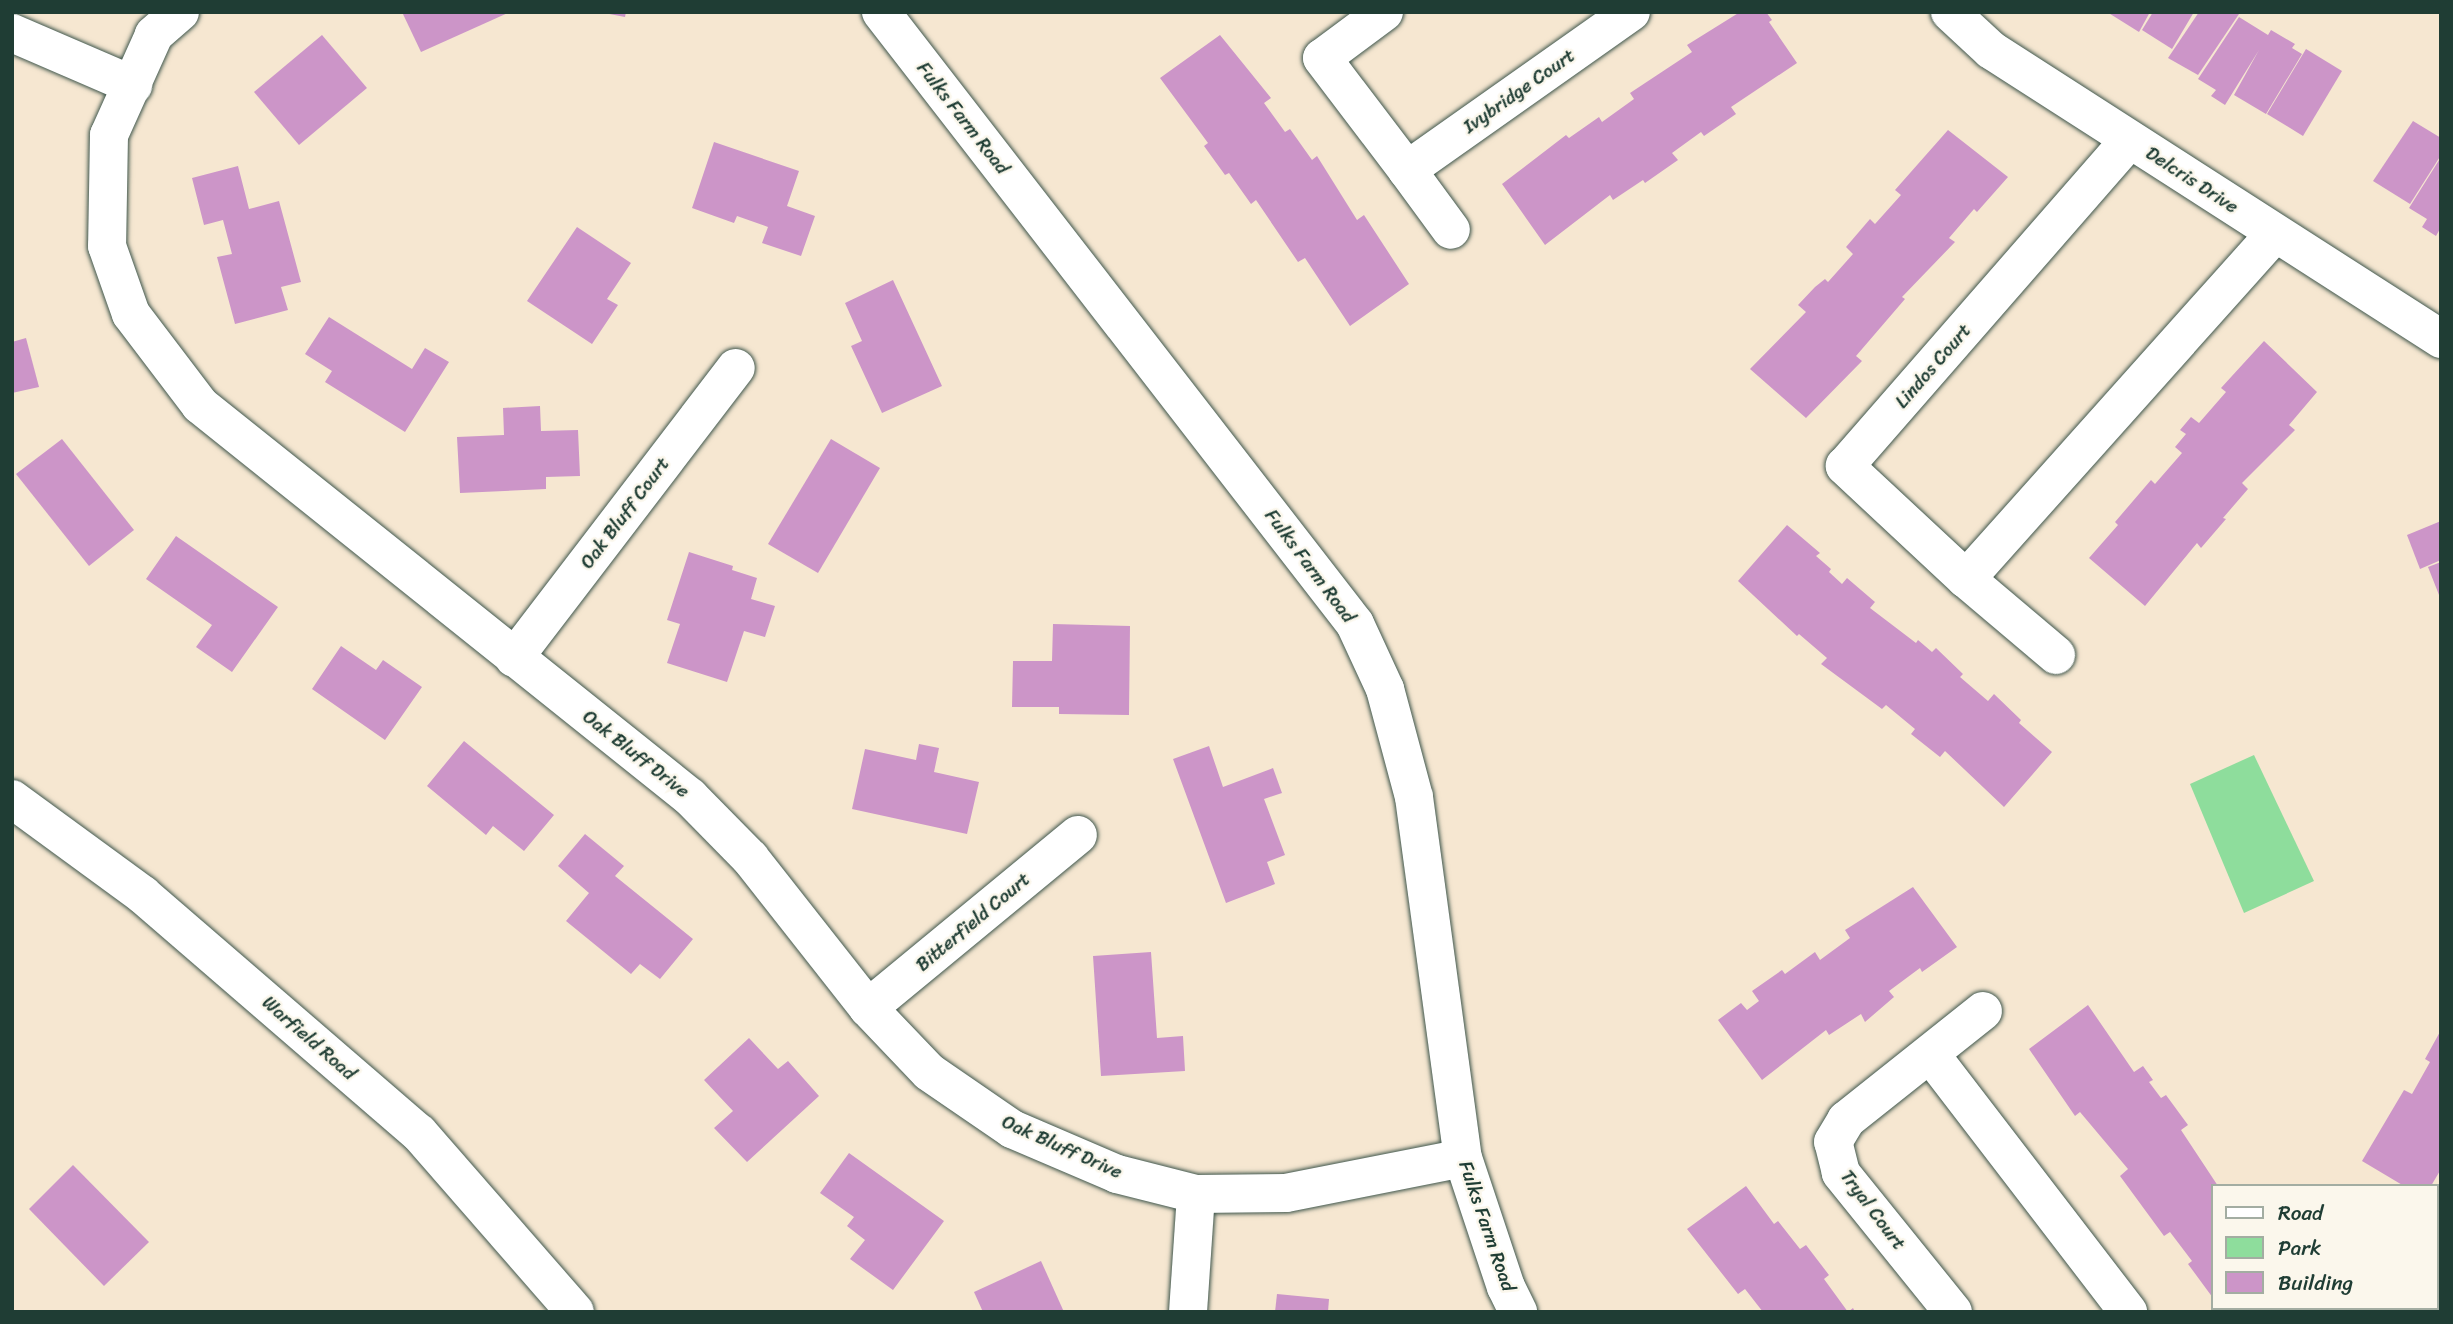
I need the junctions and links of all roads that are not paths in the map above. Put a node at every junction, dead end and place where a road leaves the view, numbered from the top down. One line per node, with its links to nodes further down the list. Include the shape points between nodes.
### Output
1 (180, 12): 7 (street, Oak Bluff Drive, via 154,34)
2 (881, 12): 22 (street, Fulks Farm Road, via 1355,624 1385,689 1414,797)
3 (1384, 12): 9 (street, via 1322,58)
4 (1631, 12): 9 (street, Ivybridge Court)
5 (1950, 12): 8 (street, Delcris Drive, via 1991,50)
6 (12, 33): 7 (street)
7 (133, 85): 16 (street, Oak Bluff Drive, via 109,135 107,246 131,314 200,405)
8 (2129, 141): 11 (street, Delcris Drive); 14 (street, Lindos Court, via 1845,466)
9 (1407, 170): 10 (street)
10 (1451, 230)
11 (2275, 234): 12 (street, Delcris Drive); 14 (street)
12 (2441, 339)
13 (736, 368): 16 (street, Oak Bluff Court)
14 (1966, 579): 15 (street, Lindos Court)
15 (2056, 655)
16 (514, 658): 19 (street, Oak Bluff Drive, via 690,797 750,858)
17 (12, 799): 24 (street, Warfield Road, via 142,895 419,1133)
18 (1078, 835): 19 (street, Bitterfield Court)
19 (868, 1008): 23 (street, Oak Bluff Drive, via 929,1072 1012,1129 1117,1174)
20 (1983, 1011): 21 (street, Tryal Court)
21 (1931, 1055): 27 (street, Tryal Court, via 1846,1119 1833,1142 1841,1173); 28 (street)
22 (1463, 1158): 23 (street, Oak Bluff Drive, via 1286,1193); 26 (street, Fulks Farm Road)
23 (1196, 1194): 25 (street)
24 (575, 1312)
25 (1188, 1312)
26 (1518, 1312)
27 (1953, 1312)
28 (2128, 1312)

